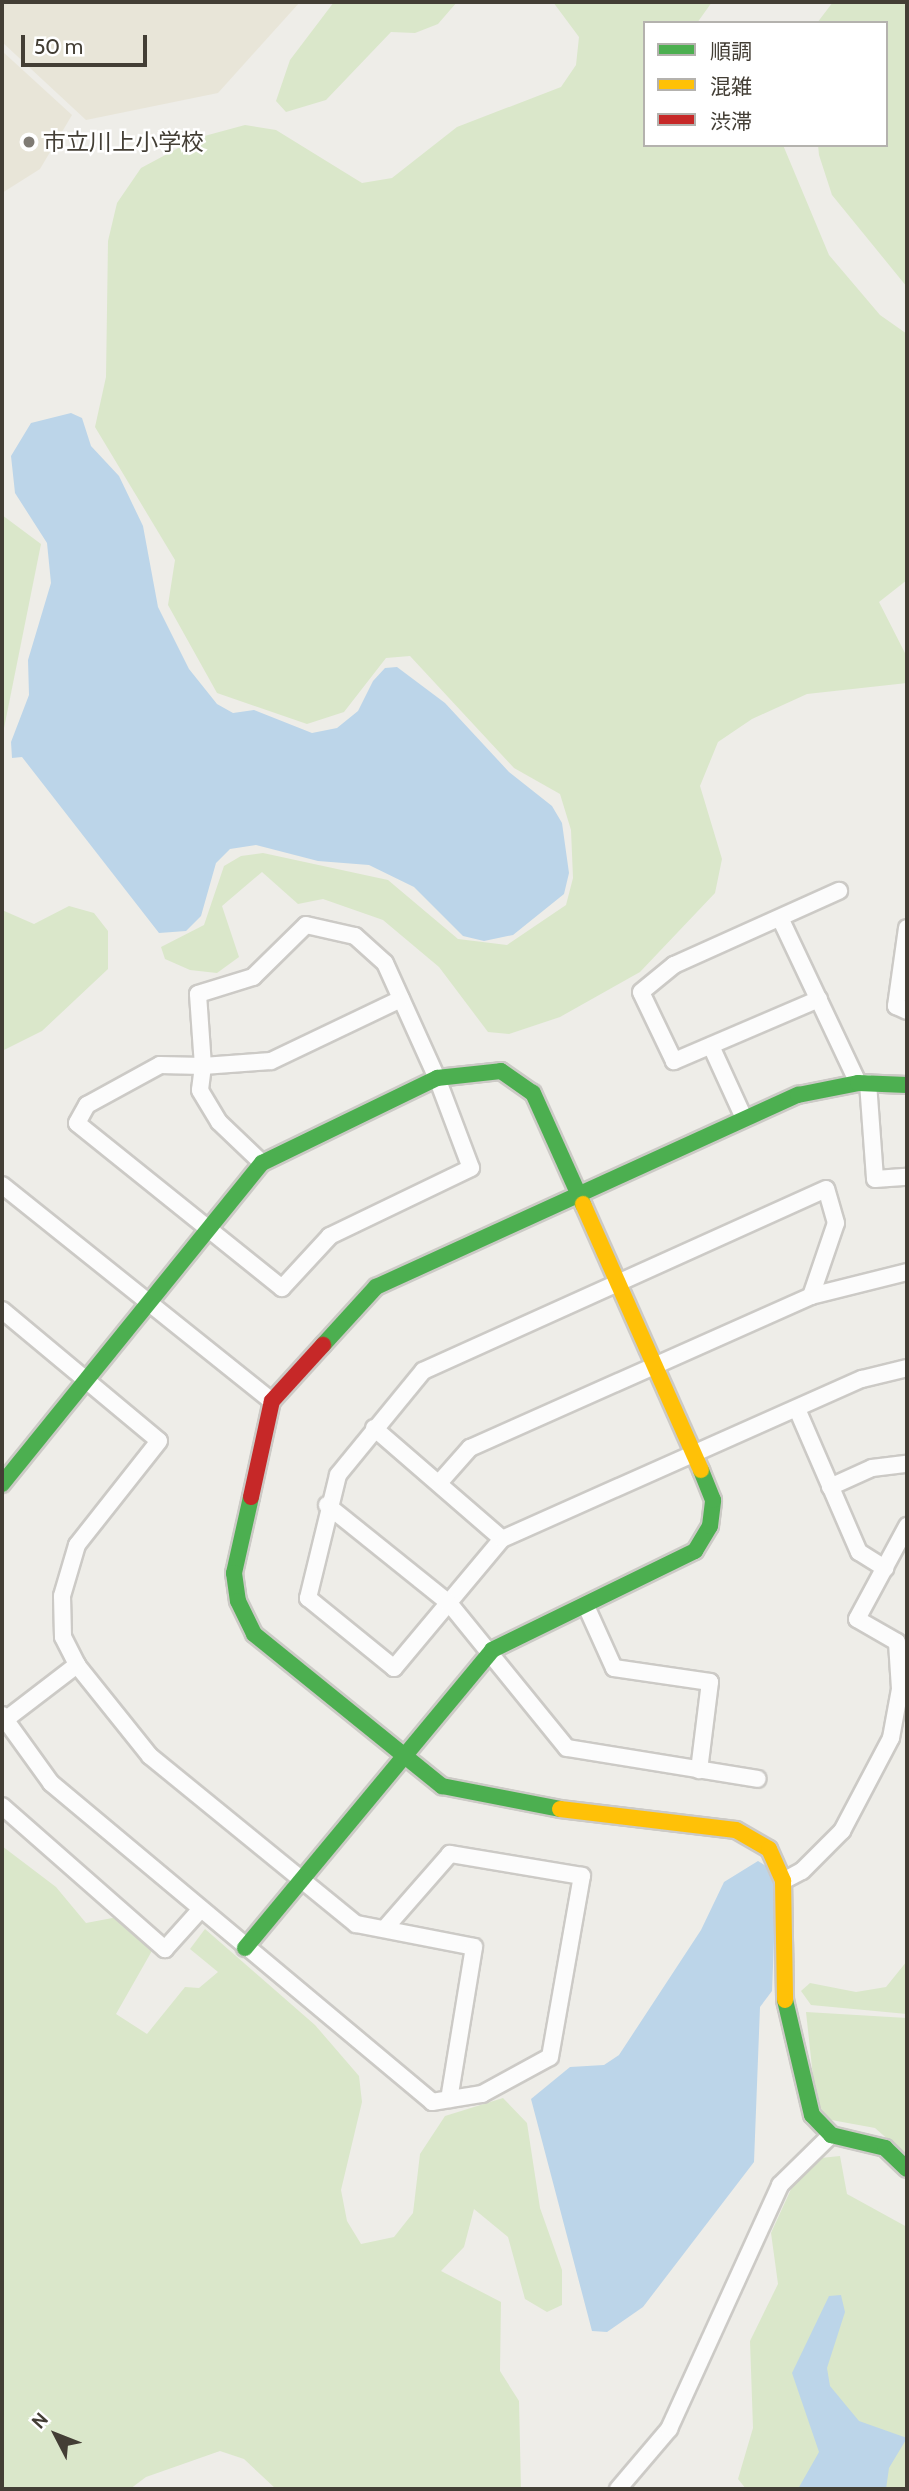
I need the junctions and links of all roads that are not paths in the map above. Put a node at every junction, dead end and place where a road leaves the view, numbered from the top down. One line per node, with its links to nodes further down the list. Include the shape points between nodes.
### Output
1 (839, 891): 2 (street)
2 (781, 920): 5 (street); 7 (street, via 674,965 641,992 674,1061)
3 (907, 928): 6 (street, via 896,1006)
4 (401, 999): 8 (street, via 271,1061); 8 (street, via 373,947 306,925 253,977 198,994); 9 (street)
5 (819, 999): 7 (street); 10 (street)
6 (907, 1011)
7 (711, 1046): 12 (street)
8 (203, 1066): 13 (street, via 205,1104); 17 (street, via 160,1065 87,1105 77,1123)
9 (437, 1078): 13 (street); 16 (street, via 485,1069 518,1080 533,1093); 17 (street, via 471,1168 330,1236 282,1288)
10 (863, 1083): 11 (street); 12 (street, via 798,1095); 14 (street, via 875,1179)
11 (907, 1085)
12 (744, 1118): 16 (street)
13 (262, 1163): 17 (street)
14 (907, 1177)
15 (2, 1185): 21 (street)
16 (576, 1191): 19 (street); 26 (street, via 376,1287)
17 (207, 1226): 21 (street)
18 (907, 1272): 20 (street)
19 (620, 1285): 20 (street, via 826,1189 836,1223); 23 (street); 28 (street, via 423,1371)
20 (811, 1296): 23 (street)
21 (147, 1302): 25 (street); 26 (street)
22 (5, 1320): 25 (street)
23 (653, 1368): 29 (street); 31 (street, via 470,1448)
24 (907, 1368): 27 (street, via 862,1379)
25 (84, 1378): 32 (street); 41 (street, via 159,1441 78,1545 62,1596 63,1637)
26 (272, 1401): 43 (street, via 234,1573 237,1601 254,1634)
27 (797, 1409): 29 (street); 33 (street)
28 (374, 1428): 31 (street); 34 (street, via 338,1475)
29 (695, 1454): 36 (street); 39 (street, via 713,1500 710,1526 695,1551)
30 (907, 1464): 33 (street, via 872,1468)
31 (439, 1483): 36 (street)
32 (2, 1484)
33 (830, 1487): 37 (street, via 859,1552)
34 (327, 1505): 38 (street); 38 (street, via 308,1598 394,1668)
35 (907, 1526): 37 (street)
36 (502, 1539): 38 (street)
37 (885, 1568): 48 (street, via 857,1619 897,1642 900,1689 891,1738 842,1830)
38 (449, 1603): 40 (street)
39 (586, 1606): 40 (street); 44 (street, via 614,1668 709,1682)
40 (492, 1650): 43 (street); 44 (street, via 567,1748)
41 (77, 1665): 42 (street); 47 (street, via 150,1756)
42 (4, 1718): 49 (street, via 51,1783)
43 (402, 1753): 47 (street); 48 (street, via 463,1796 737,1830 769,1849)
44 (699, 1770): 45 (street)
45 (758, 1779)
46 (2, 1806): 49 (street, via 165,1949)
47 (301, 1879): 50 (street, via 356,1924); 51 (street)
48 (783, 1881): 53 (street, via 785,2007 812,2115)
49 (200, 1910): 51 (street)
50 (386, 1927): 52 (street, via 474,1947); 52 (street, via 450,1854 582,1876 550,2057 482,2094)
51 (245, 1948): 52 (street, via 432,2102)
52 (449, 2099)
53 (831, 2135): 54 (street, via 885,2147); 55 (street, via 780,2185 669,2429)
54 (907, 2169)
55 (618, 2489)

